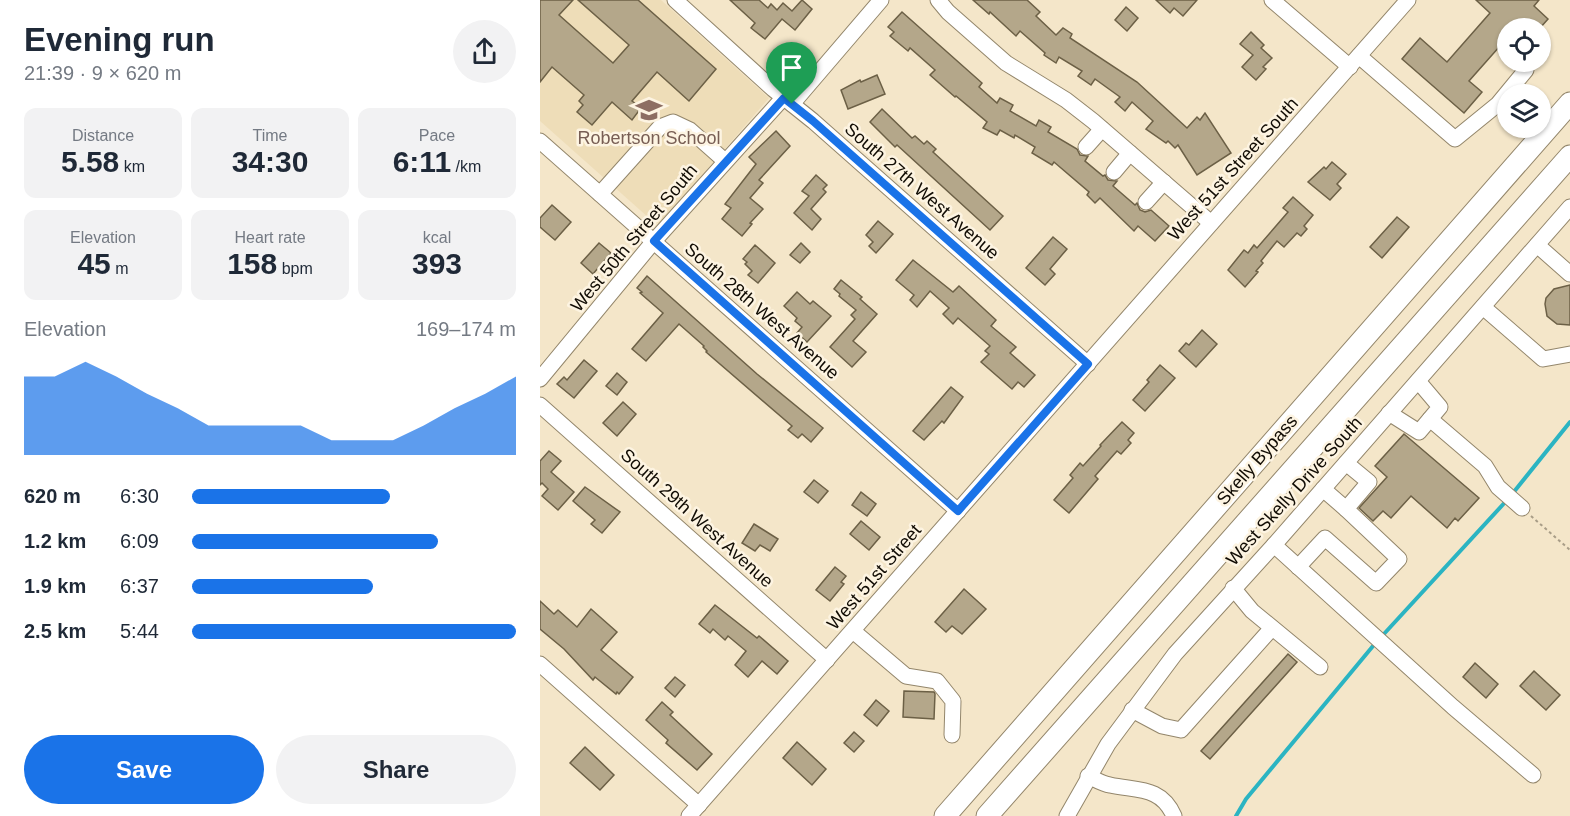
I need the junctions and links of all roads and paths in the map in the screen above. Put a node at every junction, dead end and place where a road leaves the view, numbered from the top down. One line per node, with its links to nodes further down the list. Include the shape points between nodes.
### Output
1 (675, 0): 8 (street, South 27th West Avenue)
2 (881, 0): 8 (street, West 50th Street South)
3 (938, 0): 10 (street, via 1006,63 1066,100)
4 (1272, 0): 6 (street)
5 (1408, 0): 6 (street, West 51st Street South)
6 (1354, 62): 7 (street, via 1455,139 1498,104); 21 (street, West 51st Street South)
7 (1524, 72)
8 (788, 101): 15 (street, West 50th Street South); 27 (street, South 27th West Avenue)
9 (1570, 103): 53 (highway, Skelly Bypass)
10 (1102, 129): 12 (street); 13 (street)
11 (540, 141): 18 (street, South 28th West Avenue)
12 (1086, 147)
13 (1130, 153): 16 (street); 17 (street)
14 (1570, 156): 48 (highway, Skelly Bypass)
15 (725, 161): 18 (street, via 690,130 674,122 660,127); 22 (street, West 50th Street South)
16 (1114, 172)
17 (1164, 182): 19 (street); 21 (street)
18 (600, 194): 22 (street, South 28th West Avenue)
19 (1146, 202)
20 (1567, 216): 23 (street, West Skelly Drive South)
21 (1211, 223): 27 (street, West 51st Street South)
22 (654, 241): 28 (street, West 50th Street South); 37 (street, South 28th West Avenue)
23 (1537, 245): 24 (street); 25 (street, West Skelly Drive South)
24 (1570, 274)
25 (1483, 307): 26 (street, via 1543,359); 29 (street, West Skelly Drive South)
26 (1570, 354)
27 (1088, 364): 37 (street, West 51st Street)
28 (540, 379)
29 (1418, 381): 31 (street, West Skelly Drive South); 32 (street, via 1440,407)
30 (540, 405): 44 (street, South 29th West Avenue)
31 (1389, 413): 32 (street, via 1419,432); 33 (street, West Skelly Drive South)
32 (1430, 418): 35 (street, via 1485,466 1498,487)
33 (1346, 462): 34 (street, West Skelly Drive South); 36 (street, via 1369,482)
34 (1323, 489): 36 (street); 38 (street, West Skelly Drive South)
35 (1522, 508): 39 (path)
36 (1347, 509): 40 (street, via 1399,559 1376,584 1325,538)
37 (958, 511): 43 (street, West 51st Street)
38 (1274, 545): 40 (street); 41 (street, West Skelly Drive South)
39 (1570, 550)
40 (1298, 567): 50 (street)
41 (1233, 588): 42 (street, via 1251,611); 47 (street, West Skelly Drive South)
42 (1272, 628): 46 (street); 47 (street, via 1181,730 1162,726)
43 (853, 631): 44 (street, West 51st Street); 49 (street, via 906,676 937,681 952,701)
44 (827, 660): 52 (street, West 51st Street)
45 (540, 664): 52 (street)
46 (1320, 667)
47 (1132, 710): 51 (street, West Skelly Drive South)
48 (1065, 727): 54 (highway, Skelly Bypass); 55 (highway)
49 (952, 735)
50 (1533, 775)
51 (1088, 776): 56 (street, West Skelly Drive South); 57 (street, via 1108,785 1150,792 1166,802)
52 (694, 811)
53 (945, 816)
54 (987, 816)
55 (1000, 816)
56 (1066, 816)
57 (1174, 816)

